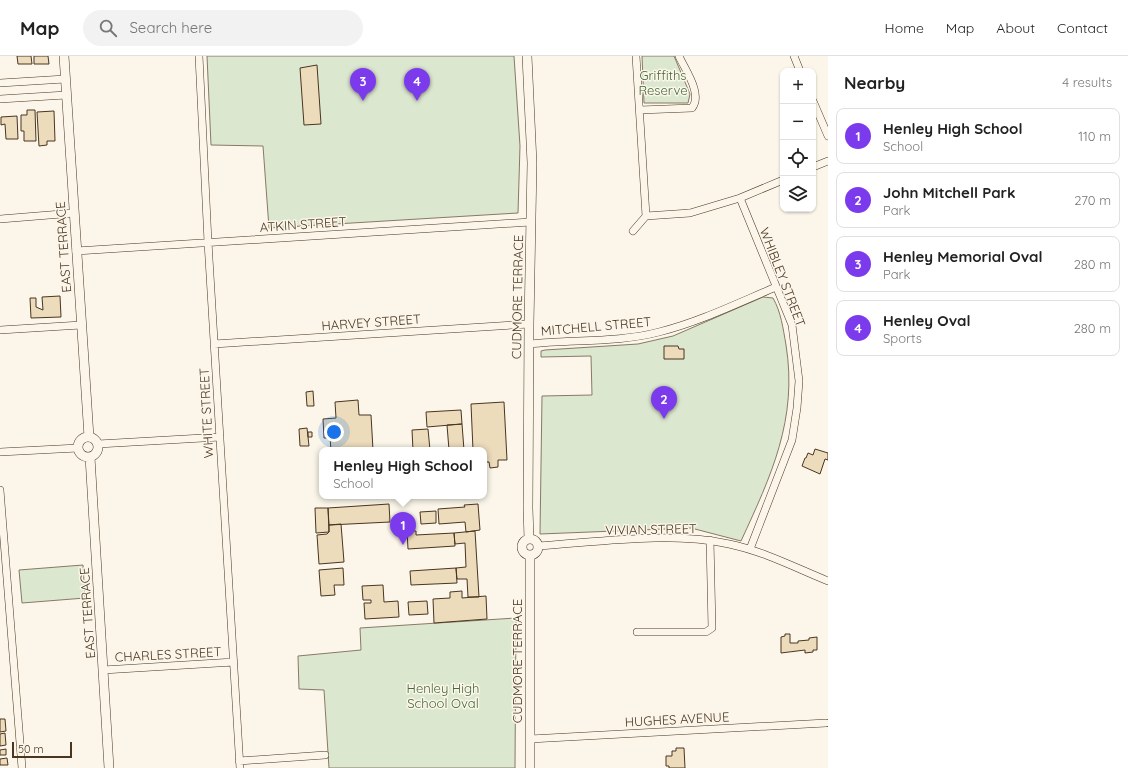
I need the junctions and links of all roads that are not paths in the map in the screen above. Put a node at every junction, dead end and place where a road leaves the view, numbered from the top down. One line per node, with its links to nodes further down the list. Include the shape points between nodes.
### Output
1 (64, 56): 8 (street, EAST TERRACE)
2 (199, 56): 24 (street, WHITE STREET)
3 (527, 56): 22 (street, CUDMORE TERRACE, via 532,163)
4 (636, 56): 13 (street)
5 (679, 56): 13 (street, via 696,93 696,103 692,108)
6 (794, 56): 7 (street)
7 (799, 68)
8 (65, 79): 9 (street); 10 (street, EAST TERRACE)
9 (0, 82)
10 (66, 94): 11 (street); 19 (street, EAST TERRACE)
11 (0, 99)
12 (814, 104): 14 (street)
13 (640, 110): 20 (street)
14 (828, 136)
15 (828, 161): 16 (street)
16 (816, 166)
17 (780, 181): 18 (street)
18 (740, 198): 20 (street, via 690,213); 26 (street, WHIBLEY STREET)
19 (74, 213): 21 (street); 25 (street, EAST TERRACE)
20 (646, 216): 23 (street)
21 (0, 219)
22 (530, 222): 24 (street, ATKIN STREET); 27 (street, CUDMORE TERRACE)
23 (633, 231)
24 (208, 242): 25 (street, ATKIN STREET); 30 (street, WHITE STREET)
25 (76, 251): 28 (street, EAST TERRACE)
26 (776, 287): 31 (street, MITCHELL STREET, via 685,325 659,333 606,340); 42 (street, WHIBLEY STREET, via 792,325 798,366 797,408 792,440)
27 (529, 324): 30 (street, HARVEY STREET); 31 (street, CUDMORE TERRACE)
28 (81, 325): 29 (street); 32 (street, EAST TERRACE)
29 (0, 330)
30 (214, 344): 33 (street, WHITE STREET)
31 (529, 344): 39 (street, CUDMORE TERRACE)
32 (89, 437): 34 (street, via 95,439); 35 (street, via 81,440)
33 (220, 437): 34 (street); 46 (street, WHITE STREET)
34 (98, 444): 37 (street, via 98,451)
35 (78, 448): 36 (street); 37 (street, via 83,456)
36 (0, 452)
37 (90, 457): 47 (street, EAST TERRACE)
38 (0, 490): 52 (street)
39 (529, 539): 41 (street, via 534,540); 43 (street, via 524,541 522,547)
40 (710, 540): 41 (street, VIVIAN STREET, via 663,538); 42 (street, VIVIAN STREET); 45 (street, via 712,628 706,632)
41 (538, 546): 43 (street, via 537,552)
42 (750, 549): 44 (street, VIVIAN STREET)
43 (530, 555): 49 (street, CUDMORE TERRACE)
44 (828, 581)
45 (637, 632)
46 (234, 662): 47 (street, CHARLES STREET); 51 (street, WHITE STREET)
47 (103, 670): 53 (street, EAST TERRACE)
48 (827, 723): 49 (street, HUGHES AVENUE)
49 (530, 739): 54 (street, CUDMORE TERRACE)
50 (325, 755): 51 (street)
51 (239, 764)
52 (22, 768)
53 (109, 768)
54 (530, 768)

